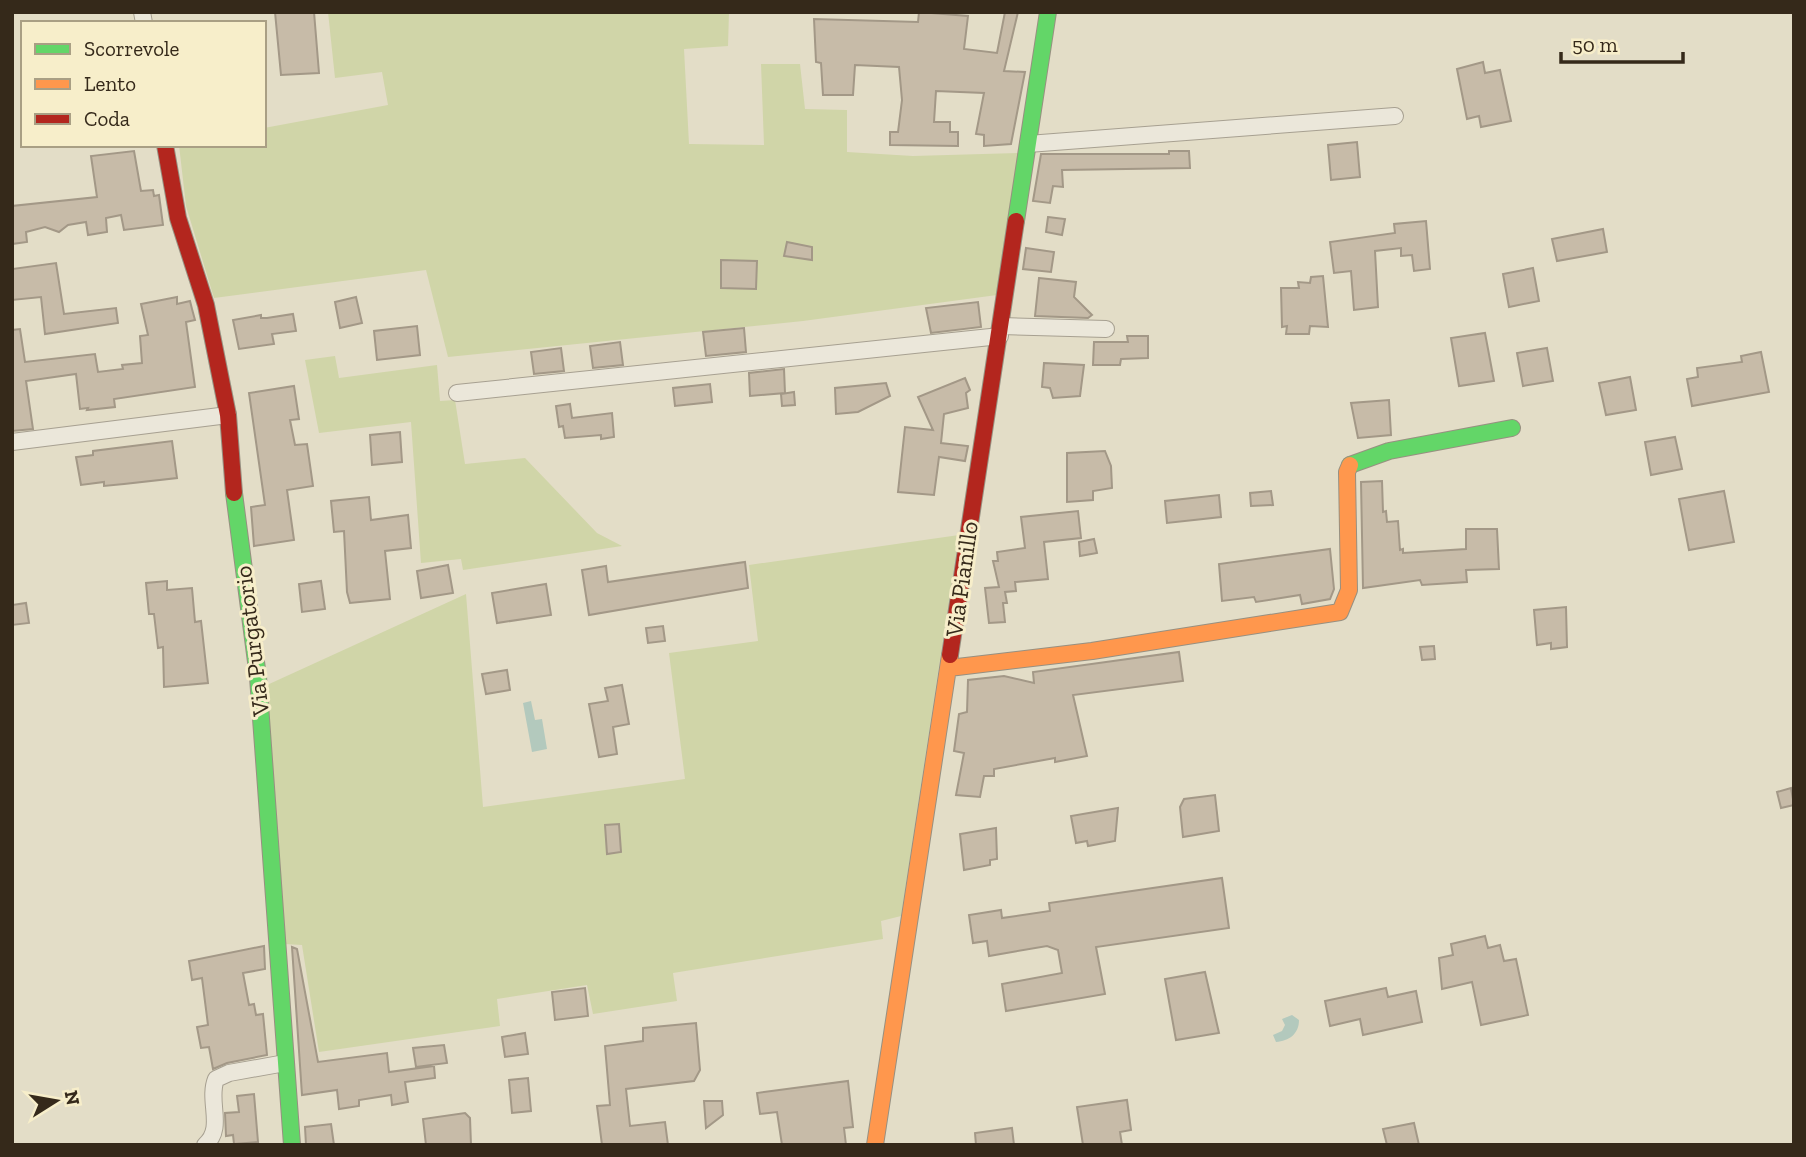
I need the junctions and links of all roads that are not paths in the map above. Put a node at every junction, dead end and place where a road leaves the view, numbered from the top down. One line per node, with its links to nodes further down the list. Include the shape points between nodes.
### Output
1 (1048, 12): 3 (street, Via Pianillo)
2 (1395, 116): 3 (street)
3 (1028, 144): 6 (street, Via Pianillo)
4 (165, 147): 8 (street, Via Purgatorio, via 178,218 206,305)
5 (1107, 329): 6 (street)
6 (1001, 331): 7 (street); 11 (street, Via Pianillo)
7 (457, 393)
8 (228, 415): 10 (street); 12 (street, Via Purgatorio, via 258,677)
9 (1511, 428): 11 (street, via 1351,463 1347,471 1349,590 1340,612)
10 (12, 442)
11 (949, 668): 15 (street, Via Pianillo)
12 (285, 1063): 13 (street, via 216,1079 215,1128); 14 (street, Via Purgatorio)
13 (205, 1145)
14 (292, 1145)
15 (875, 1145)

